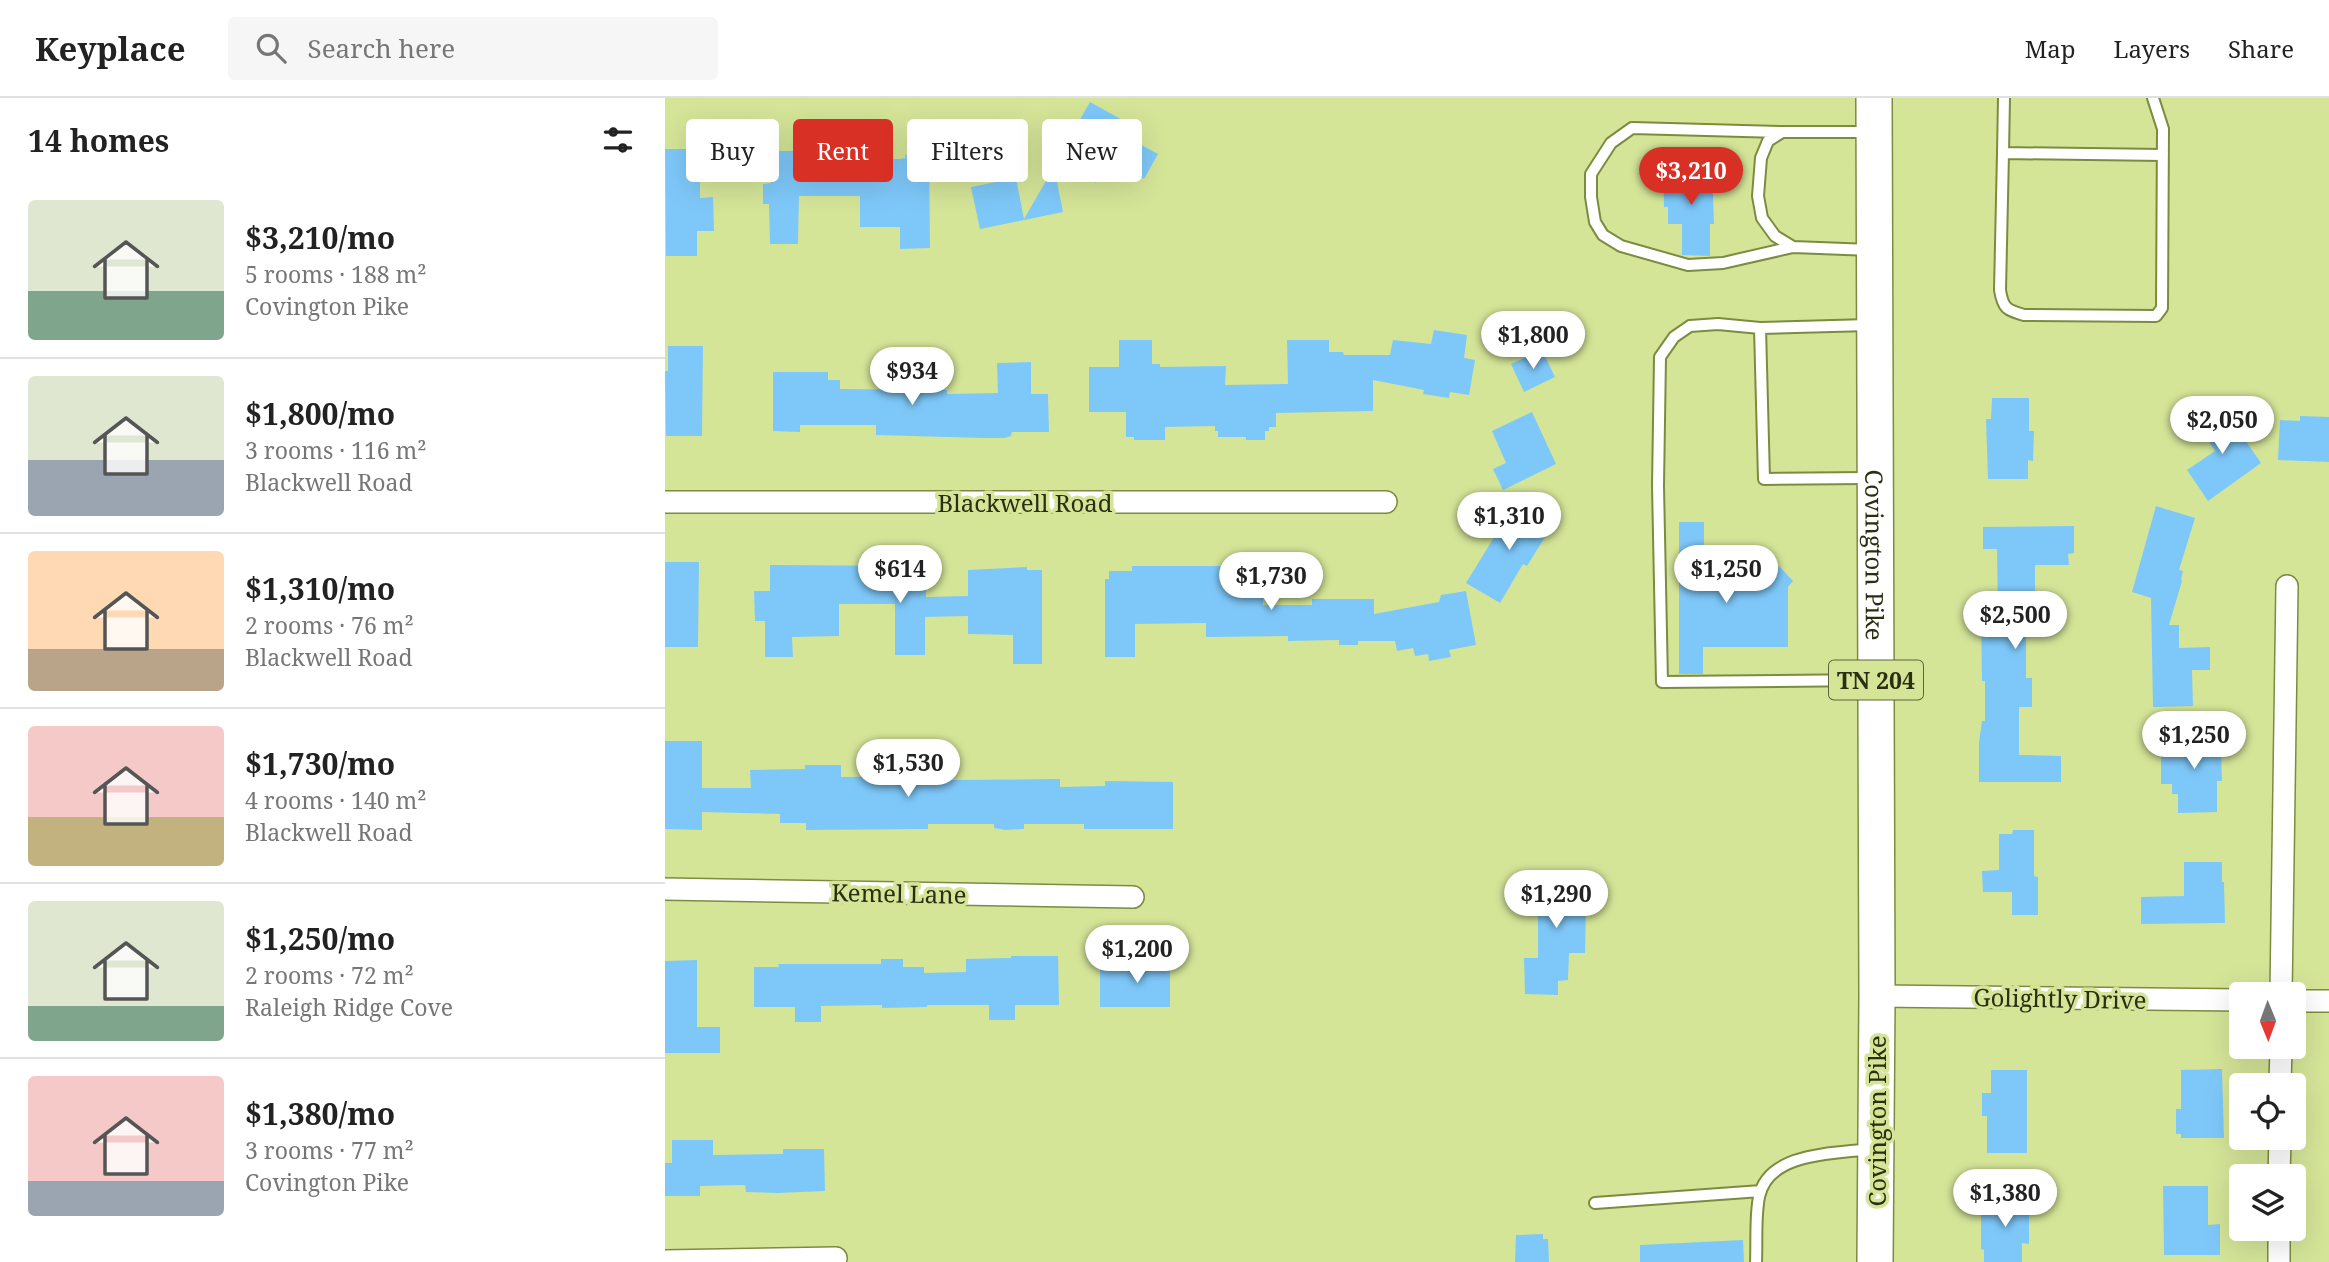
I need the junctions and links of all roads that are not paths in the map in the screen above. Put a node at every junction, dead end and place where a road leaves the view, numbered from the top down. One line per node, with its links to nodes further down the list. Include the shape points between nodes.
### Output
1 (1874, 98): 5 (main road, Covington Pike / TN 204)
2 (2004, 98): 6 (lane)
3 (2153, 98): 7 (lane, via 2163,129)
4 (1782, 132): 5 (lane); 8 (lane, via 1768,141 1761,159 1758,196 1762,218 1775,236); 8 (lane, via 1632,128 1611,143 1591,174 1591,197 1602,234 1621,246 1688,265 1723,263)
5 (1874, 132): 9 (main road, Covington Pike / TN 204)
6 (2003, 153): 7 (lane); 7 (lane, via 2000,290 2008,310 2024,315 2156,316 2162,308)
7 (2163, 155)
8 (1793, 247): 9 (lane)
9 (1875, 250): 10 (main road, Covington Pike / TN 204)
10 (1875, 324): 11 (lane); 12 (main road, Covington Pike / TN 204)
11 (1760, 328): 12 (lane, via 1764,479); 16 (lane, via 1690,327 1674,337 1660,358 1662,682)
12 (1876, 478): 16 (main road, Covington Pike / TN 204)
13 (665, 502): 14 (street, Blackwell Road)
14 (1386, 502)
15 (2287, 586): 19 (street)
16 (1876, 680): 20 (main road, Covington Pike / TN 204)
17 (665, 889): 18 (street, Kemel Lane)
18 (1133, 897)
19 (2281, 982)
20 (1877, 996): 21 (street, Golightly Drive); 24 (main road, Covington Pike / TN 204)
21 (2229, 1000)
22 (2307, 1001): 23 (street)
23 (2329, 1001)
24 (1876, 1148): 25 (lane, via 1808,1157 1777,1167); 31 (main road, Covington Pike / TN 204)
25 (1761, 1191): 26 (lane); 30 (lane)
26 (1595, 1203)
27 (2279, 1241): 32 (street)
28 (836, 1258): 29 (street)
29 (665, 1261)
30 (1756, 1262)
31 (1875, 1262)
32 (2279, 1262)

